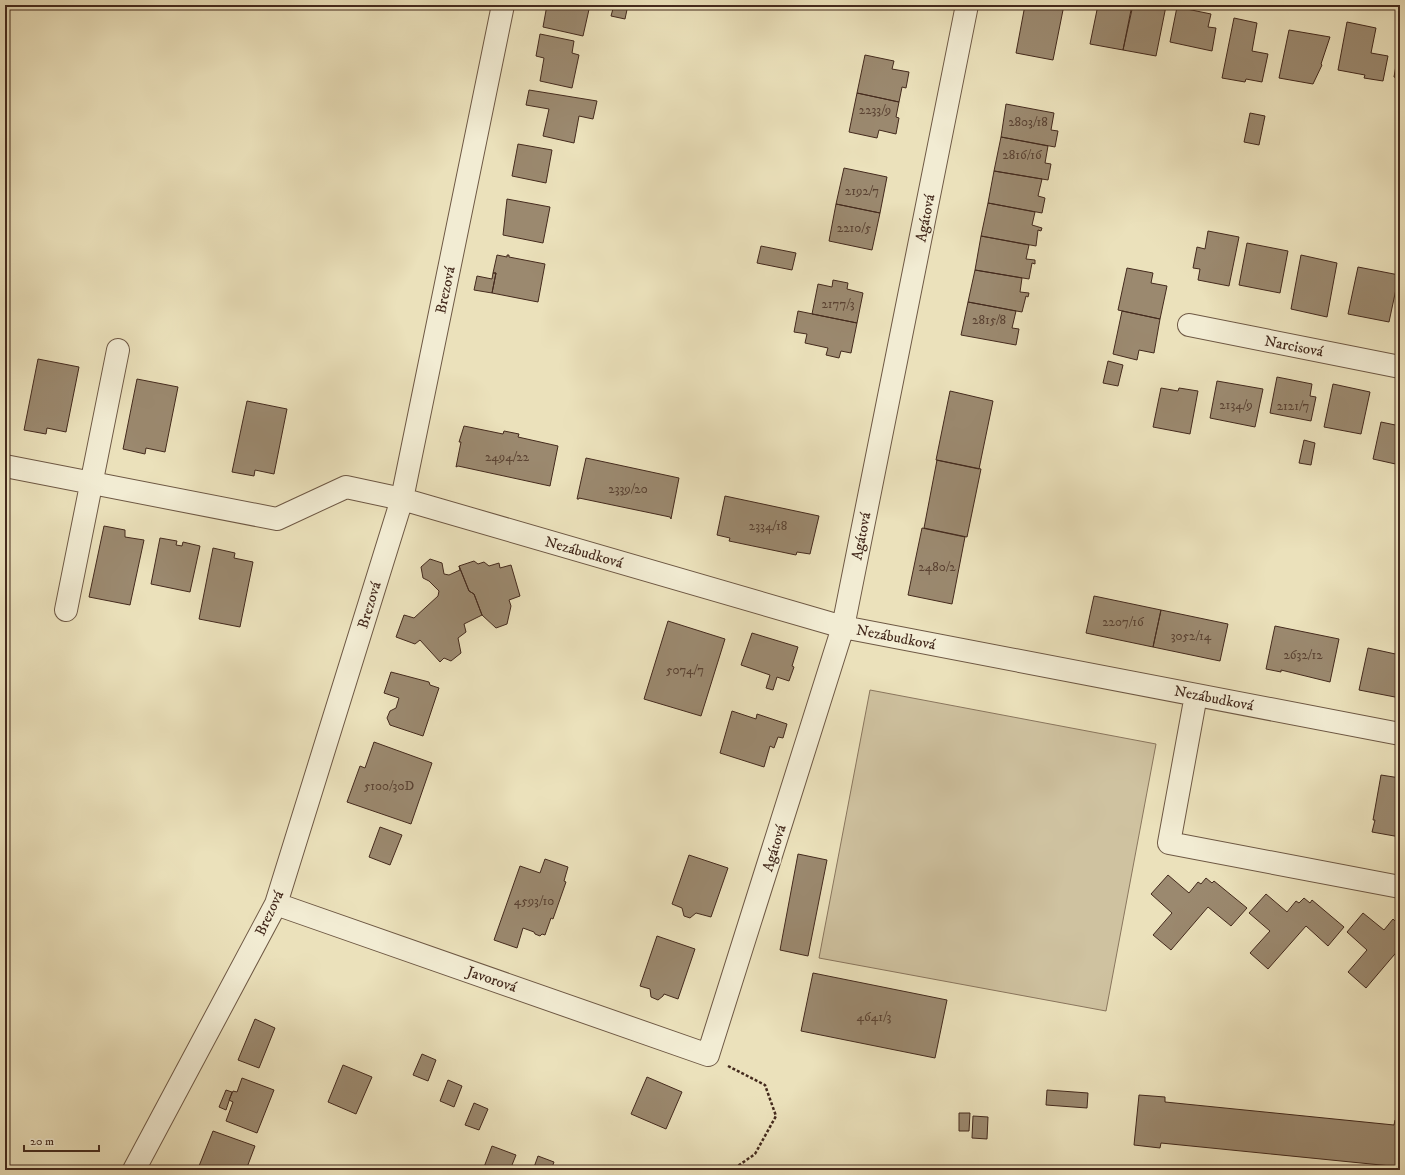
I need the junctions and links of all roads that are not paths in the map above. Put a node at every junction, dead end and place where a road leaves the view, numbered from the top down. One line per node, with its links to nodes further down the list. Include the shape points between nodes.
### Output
1 (503, 5): 8 (street, Brezová)
2 (967, 5): 10 (street, Agátová)
3 (1189, 325): 5 (street, Narcisová)
4 (118, 350): 7 (street)
5 (1400, 367)
6 (5, 466): 7 (street, Nezábudková)
7 (92, 483): 8 (street, Nezábudková, via 277,519 346,487); 9 (street)
8 (402, 499): 10 (street, Nezábudková); 14 (street, Brezová)
9 (66, 610)
10 (843, 627): 11 (street, Nezábudková); 15 (street, Agátová)
11 (1196, 695): 12 (street, Nezábudková); 13 (street, via 1169,843)
12 (1400, 734)
13 (1400, 887)
14 (276, 904): 15 (street, Javorová); 16 (street, Brezová)
15 (708, 1055)
16 (134, 1170)

